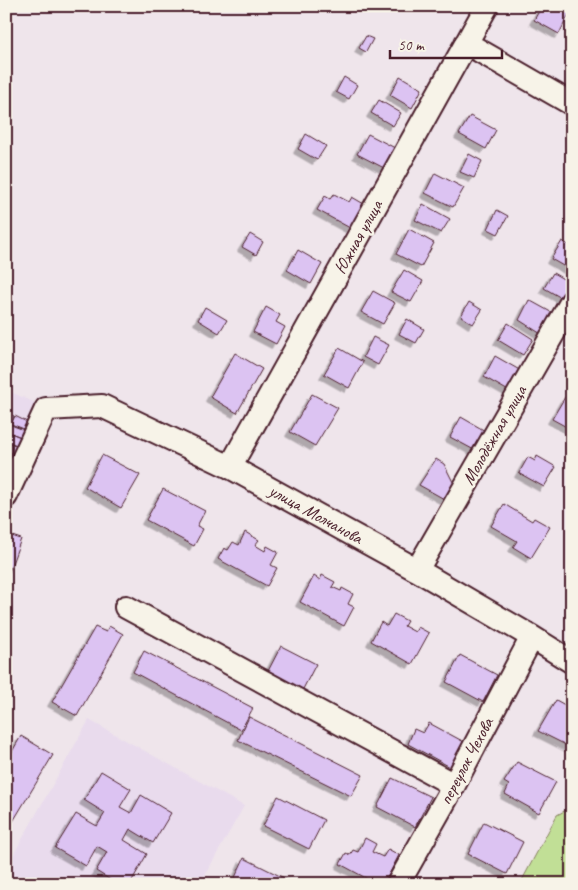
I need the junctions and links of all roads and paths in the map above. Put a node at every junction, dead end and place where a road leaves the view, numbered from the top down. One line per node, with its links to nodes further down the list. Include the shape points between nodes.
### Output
1 (487, 6): 2 (street, Южная улица)
2 (466, 43): 3 (street); 5 (street, Южная улица)
3 (572, 104)
4 (572, 301): 7 (street, Молодёжная улица)
5 (230, 467): 6 (street, улица Молчанова, via 102,406 46,409); 7 (street, улица Молчанова)
6 (6, 496)
7 (417, 570): 9 (street, улица Молчанова)
8 (126, 607): 11 (street)
9 (532, 636): 10 (street, улица Молчанова); 11 (street, переулок Чехова)
10 (572, 662)
11 (454, 785): 12 (street, переулок Чехова)
12 (398, 884)

